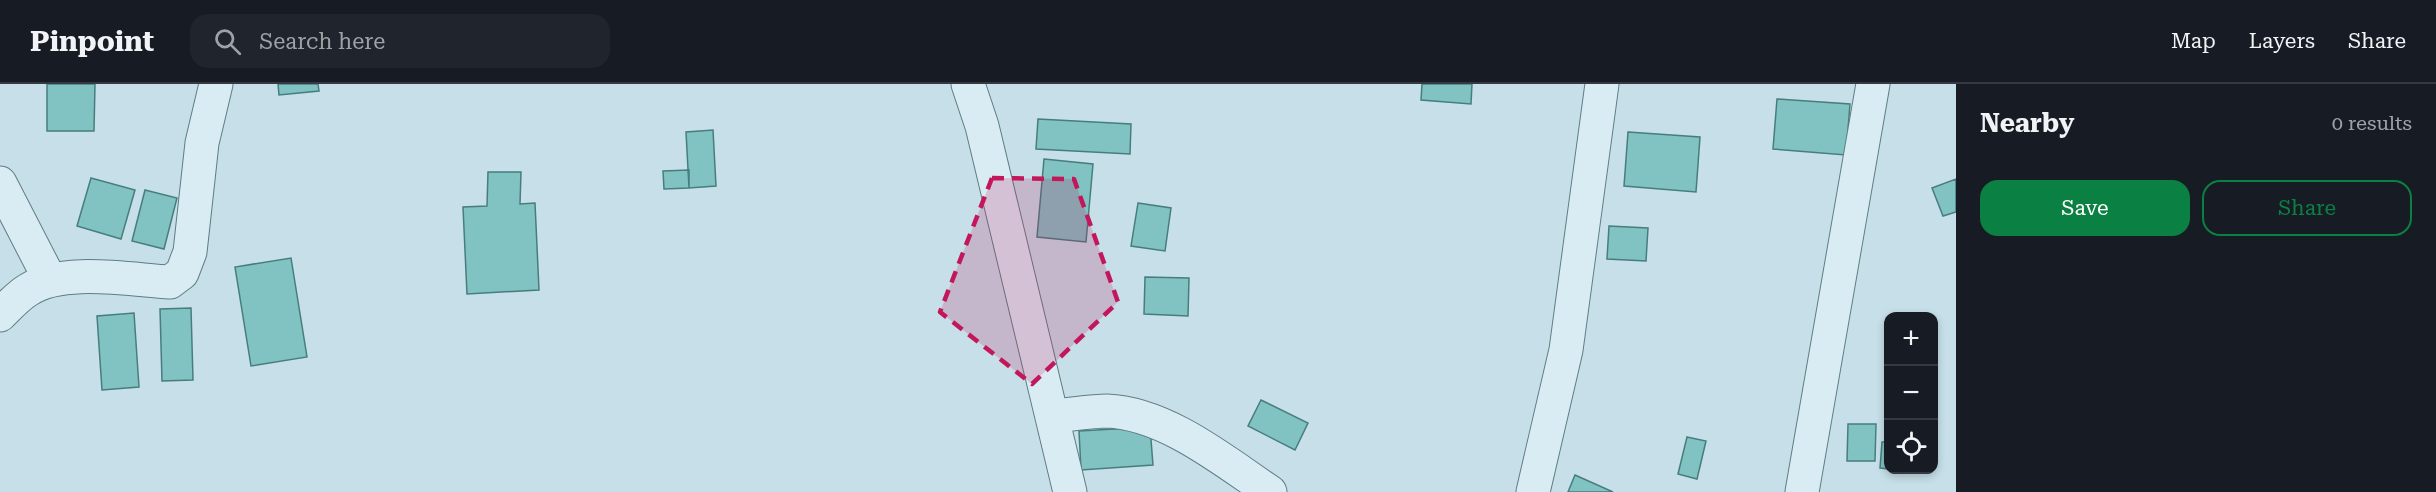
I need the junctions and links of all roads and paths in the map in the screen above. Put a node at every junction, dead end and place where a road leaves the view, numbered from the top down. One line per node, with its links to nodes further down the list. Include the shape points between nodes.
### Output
1 (216, 84): 6 (street, via 202,143 190,252 182,273 170,282 86,277)
2 (968, 84): 8 (street, via 982,126)
3 (1602, 84): 11 (street, via 1566,350)
4 (1873, 84): 12 (street)
5 (0, 183): 6 (street)
6 (50, 280): 7 (street, via 28,289)
7 (0, 315)
8 (1052, 416): 9 (street); 10 (street, via 1107,411 1142,417 1195,442)
9 (1070, 492)
10 (1270, 492)
11 (1533, 492)
12 (1802, 492)

